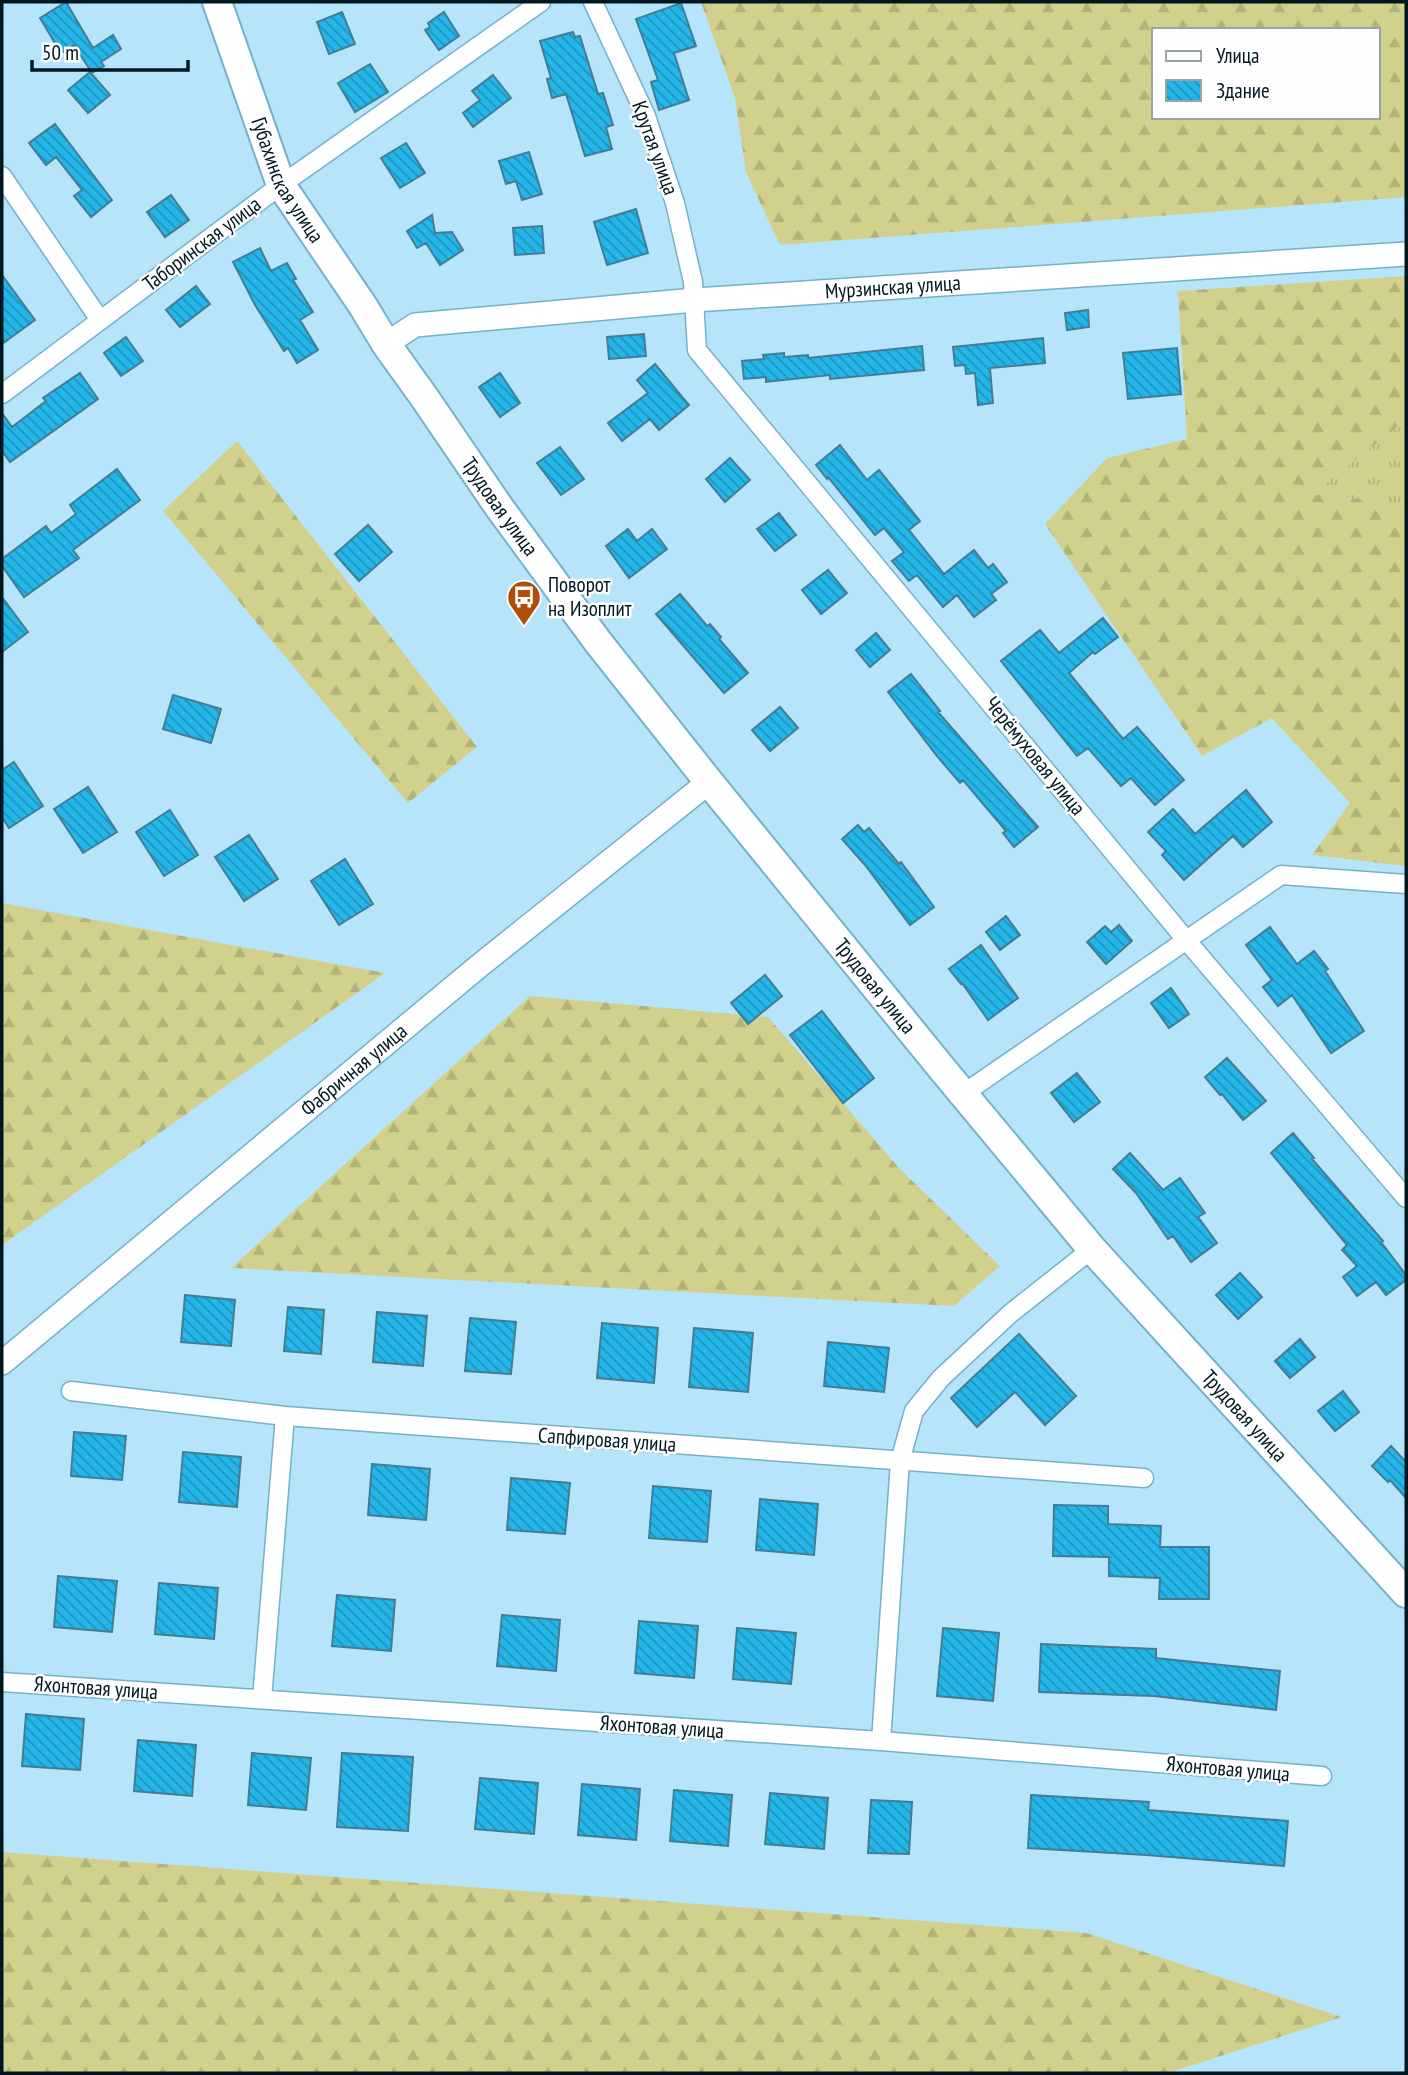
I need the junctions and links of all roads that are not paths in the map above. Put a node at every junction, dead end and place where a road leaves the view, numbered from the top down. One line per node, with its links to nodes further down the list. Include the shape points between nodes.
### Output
1 (217, 2): 5 (main road, Губахинская улица)
2 (541, 2): 5 (street, Таборинская улица)
3 (593, 2): 7 (street, Крутая улица, via 646,116 675,202)
4 (2, 176): 8 (street)
5 (281, 185): 8 (street, Таборинская улица); 9 (main road, Губахинская улица)
6 (1406, 254): 7 (street, Мурзинская улица)
7 (695, 300): 9 (street, Мурзинская улица, via 415,325); 13 (street, Черёмуховая улица, via 698,350)
8 (100, 320): 10 (street, Таборинская улица)
9 (386, 344): 11 (main road, Трудовая улица, via 590,631)
10 (2, 394)
11 (709, 782): 14 (main road, Трудовая улица); 17 (street, Фабричная улица, via 479,966)
12 (1406, 884): 13 (street, via 1281,875)
13 (1186, 941): 14 (street); 15 (street, Черёмуховая улица)
14 (963, 1094): 16 (main road, Трудовая улица)
15 (1406, 1198)
16 (1092, 1249): 20 (street, via 940,1378 914,1411); 22 (main road, Трудовая улица)
17 (2, 1363)
18 (71, 1391): 19 (street, Сапфировая улица)
19 (285, 1416): 20 (street, Сапфировая улица); 24 (street)
20 (901, 1461): 21 (street, Сапфировая улица); 25 (street)
21 (1144, 1478)
22 (1406, 1593)
23 (2, 1682): 24 (street, Яхонтовая улица)
24 (262, 1699): 25 (street, Яхонтовая улица)
25 (881, 1741): 26 (street, Яхонтовая улица)
26 (1322, 1776)

